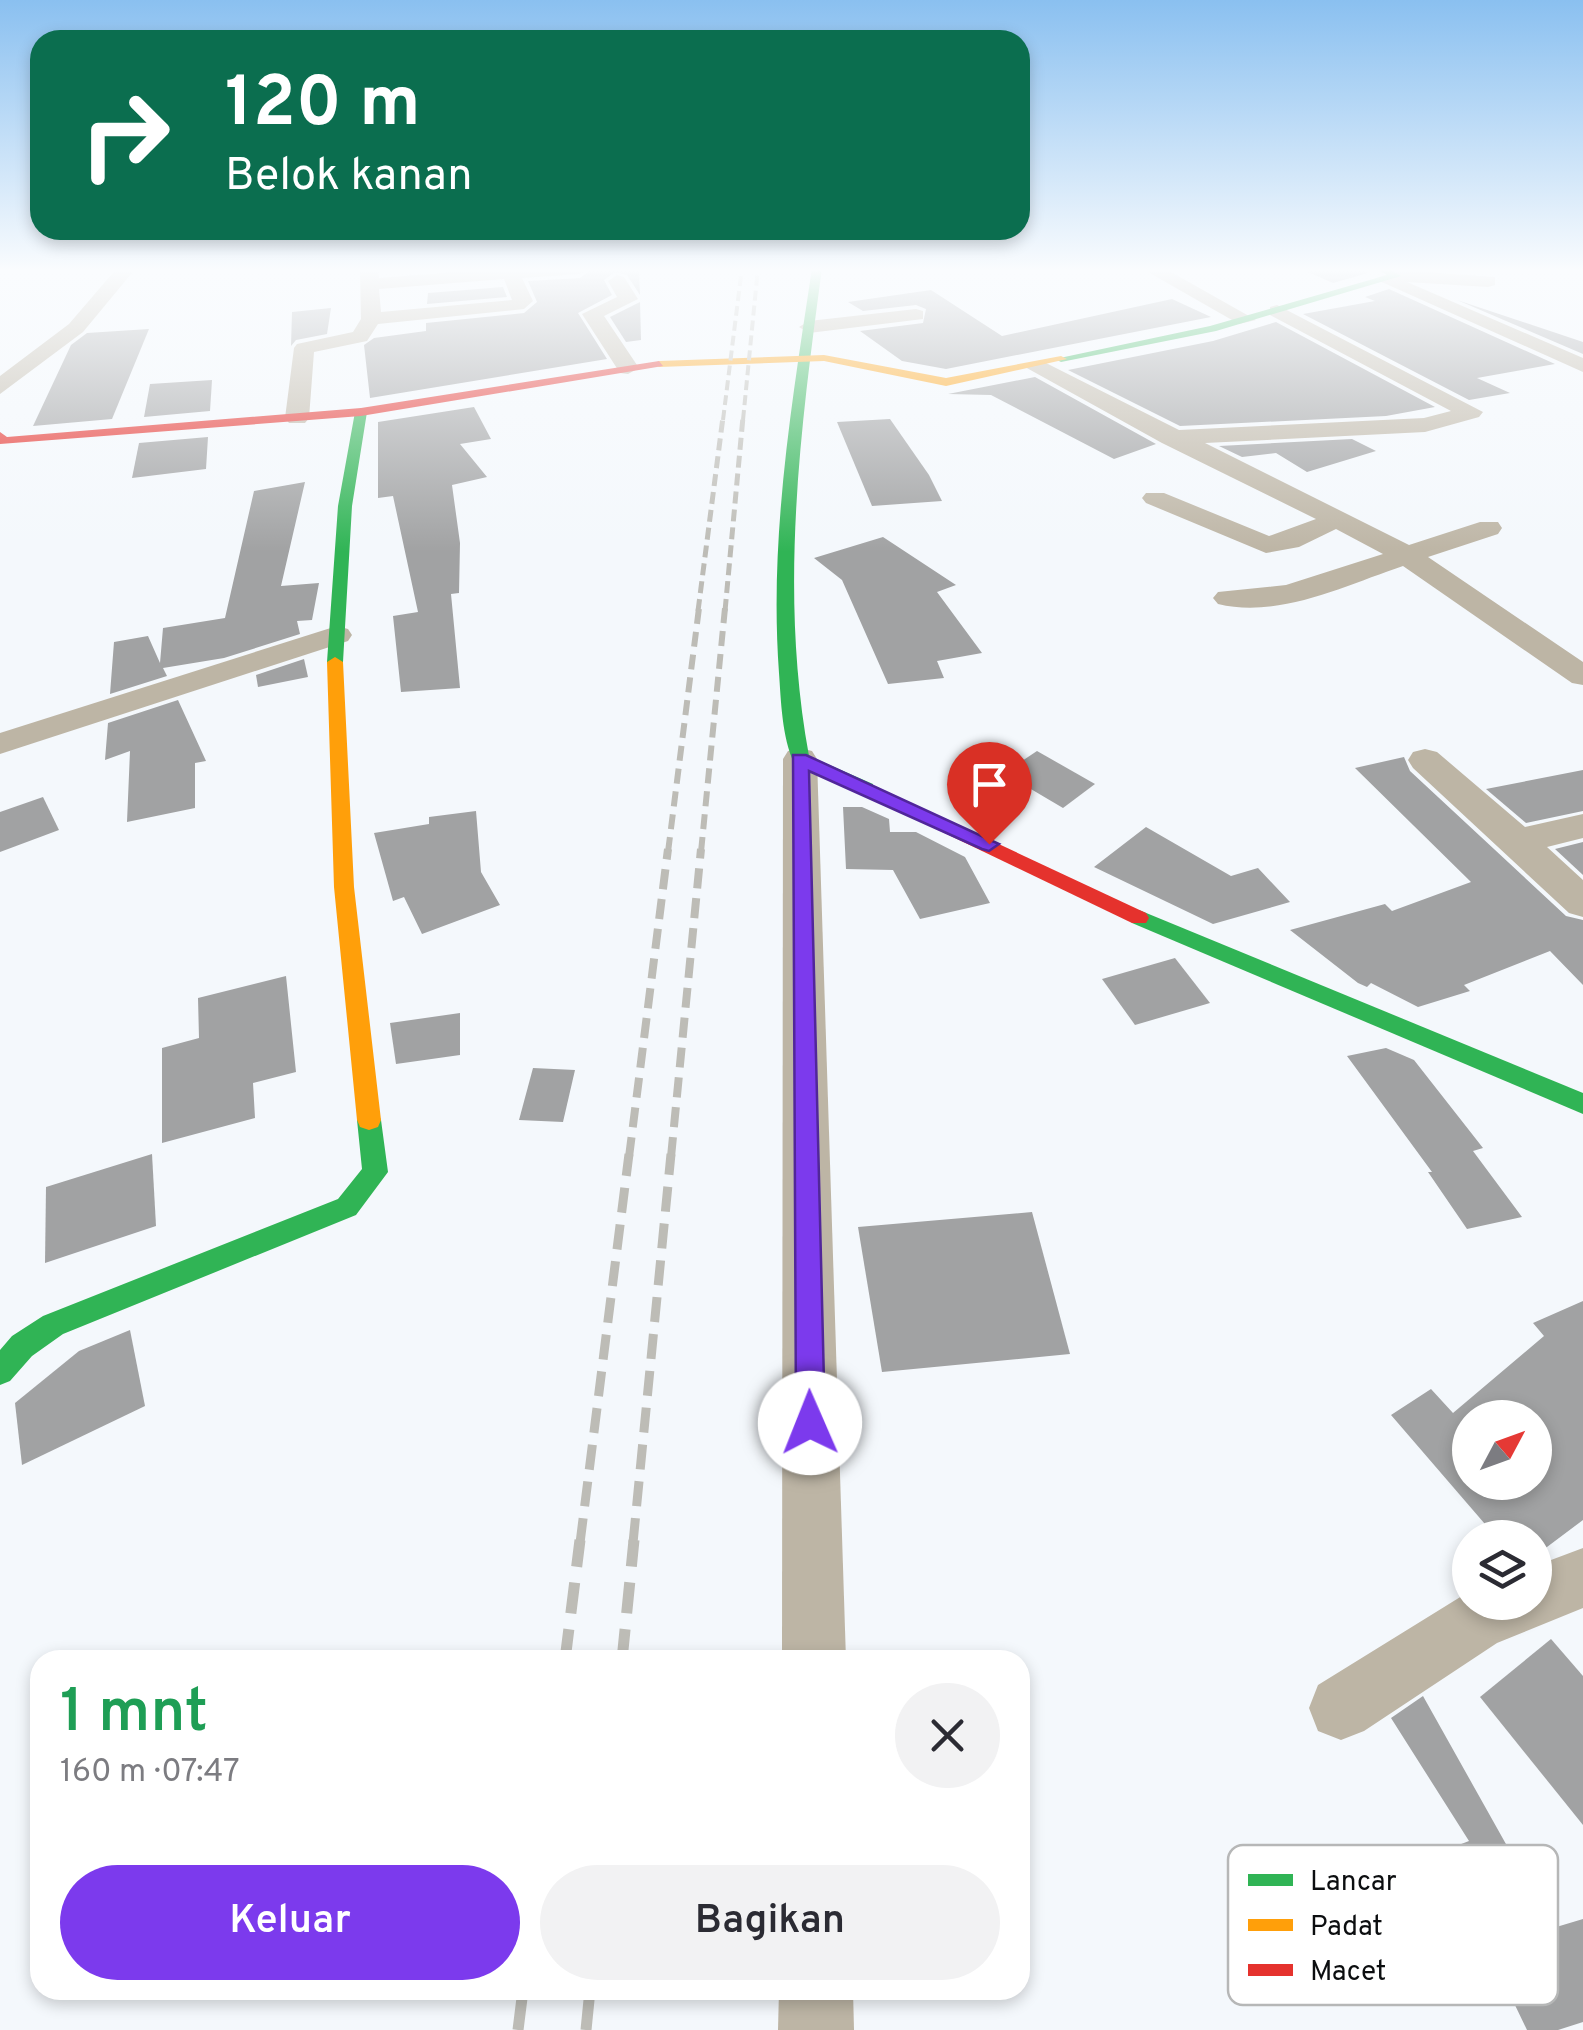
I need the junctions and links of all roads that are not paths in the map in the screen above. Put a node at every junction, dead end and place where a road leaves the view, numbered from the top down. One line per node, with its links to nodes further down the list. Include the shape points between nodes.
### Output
1 (31, 363): 11 (street)
2 (303, 363): 13 (street)
3 (624, 363): 10 (street)
4 (665, 363): 10 (street)
5 (805, 363): 24 (street, via 788,470 785,594 790,718)
6 (838, 363): 9 (street, via 946,382)
7 (1055, 363): 9 (street)
8 (1376, 363): 14 (street, via 1471,412 1425,424)
9 (1036, 367): 14 (street)
10 (628, 368): 12 (street)
11 (0, 387)
12 (361, 412): 13 (street); 21 (street, via 346,483)
13 (297, 418): 15 (street)
14 (1169, 438): 17 (street)
15 (1, 440)
16 (1154, 498): 17 (street, via 1266,545)
17 (1335, 520): 19 (street)
18 (1488, 528): 19 (street)
19 (1403, 553): 20 (street, via 1292,593); 22 (street)
20 (1228, 598)
21 (338, 635): 23 (street); 30 (street, via 343,876 375,1172 347,1207 52,1325)
22 (1583, 676)
23 (0, 744)
24 (800, 759): 29 (street, via 1143,920); 34 (street)
25 (1425, 760): 27 (street)
26 (1583, 826): 27 (street)
27 (1518, 841): 28 (street)
28 (1583, 903)
29 (1583, 1104)
30 (0, 1370)
31 (1583, 1578): 32 (street)
32 (1552, 1590)
33 (1476, 1620): 35 (street)
34 (814, 1650)
35 (1341, 1708)
36 (816, 2000): 37 (street)
37 (816, 2030)

